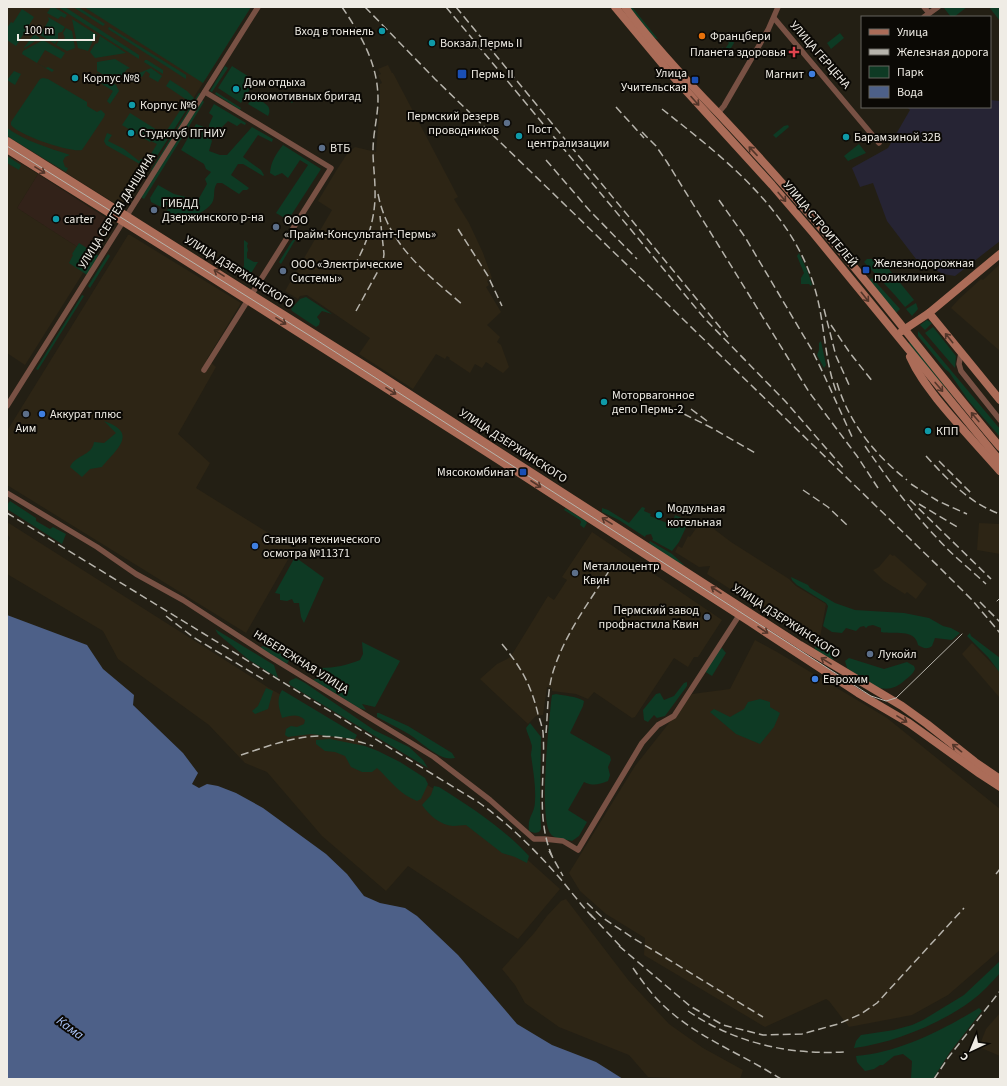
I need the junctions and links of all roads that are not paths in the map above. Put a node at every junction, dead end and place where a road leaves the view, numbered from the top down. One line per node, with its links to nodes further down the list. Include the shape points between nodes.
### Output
1 (258, 7): 9 (street, УЛИЦА СЕРГЕЯ ДАНЩИНА)
2 (616, 7): 19 (main road, УЛИЦА СТРОИТЕЛЕЙ, one-way to 19, via 670,74 772,185)
3 (625, 7): 10 (main road, УЛИЦА СТРОИТЕЛЕЙ, via 659,50)
4 (778, 7): 8 (street)
5 (924, 7): 7 (street)
6 (938, 7): 7 (street)
7 (926, 15)
8 (774, 18): 10 (street); 12 (street, УЛИЦА ГЕРЦЕНА)
9 (205, 92): 14 (street, УЛИЦА СЕРГЕЯ ДАНЩИНА); 16 (street, via 331,168)
10 (718, 113): 18 (main road, УЛИЦА СТРОИТЕЛЕЙ, one-way to 10, via 835,243)
11 (7, 141): 14 (main road, УЛИЦА ДЗЕРЖИНСКОГО)
12 (879, 143)
13 (7, 149): 14 (main road, УЛИЦА ДЗЕРЖИНСКОГО, one-way to 14)
14 (126, 219): 16 (main road, УЛИЦА ДЗЕРЖИНСКОГО); 24 (street, УЛИЦА СЕРГЕЯ ДАНЩИНА)
15 (1000, 254): 17 (main road)
16 (250, 298): 22 (street); 30 (main road, УЛИЦА ДЗЕРЖИНСКОГО)
17 (929, 313): 18 (main road); 21 (main road, one-way to 17)
18 (906, 329): 19 (main road); 26 (main road, УЛИЦА СТРОИТЕЛЕЙ, one-way to 18)
19 (896, 335): 20 (main road, УЛИЦА СТРОИТЕЛЕЙ)
20 (907, 349): 27 (main road, УЛИЦА СТРОИТЕЛЕЙ, one-way to 27); 28 (main road, via 926,384)
21 (961, 353): 23 (main road); 25 (street, via 961,371)
22 (204, 370)
23 (1000, 400)
24 (7, 406)
25 (1000, 420)
26 (1000, 447)
27 (1000, 461)
28 (1000, 471)
29 (7, 493): 30 (street, НАБЕРЕЖНАЯ УЛИЦА, via 434,757 490,800 534,839 563,841 578,850 642,743 658,726 674,716)
30 (742, 612): 31 (main road, УЛИЦА ДЗЕРЖИНСКОГО, one-way to 30, via 902,706); 32 (main road, УЛИЦА ДЗЕРЖИНСКОГО, one-way to 32)
31 (1000, 779)
32 (1000, 787)

